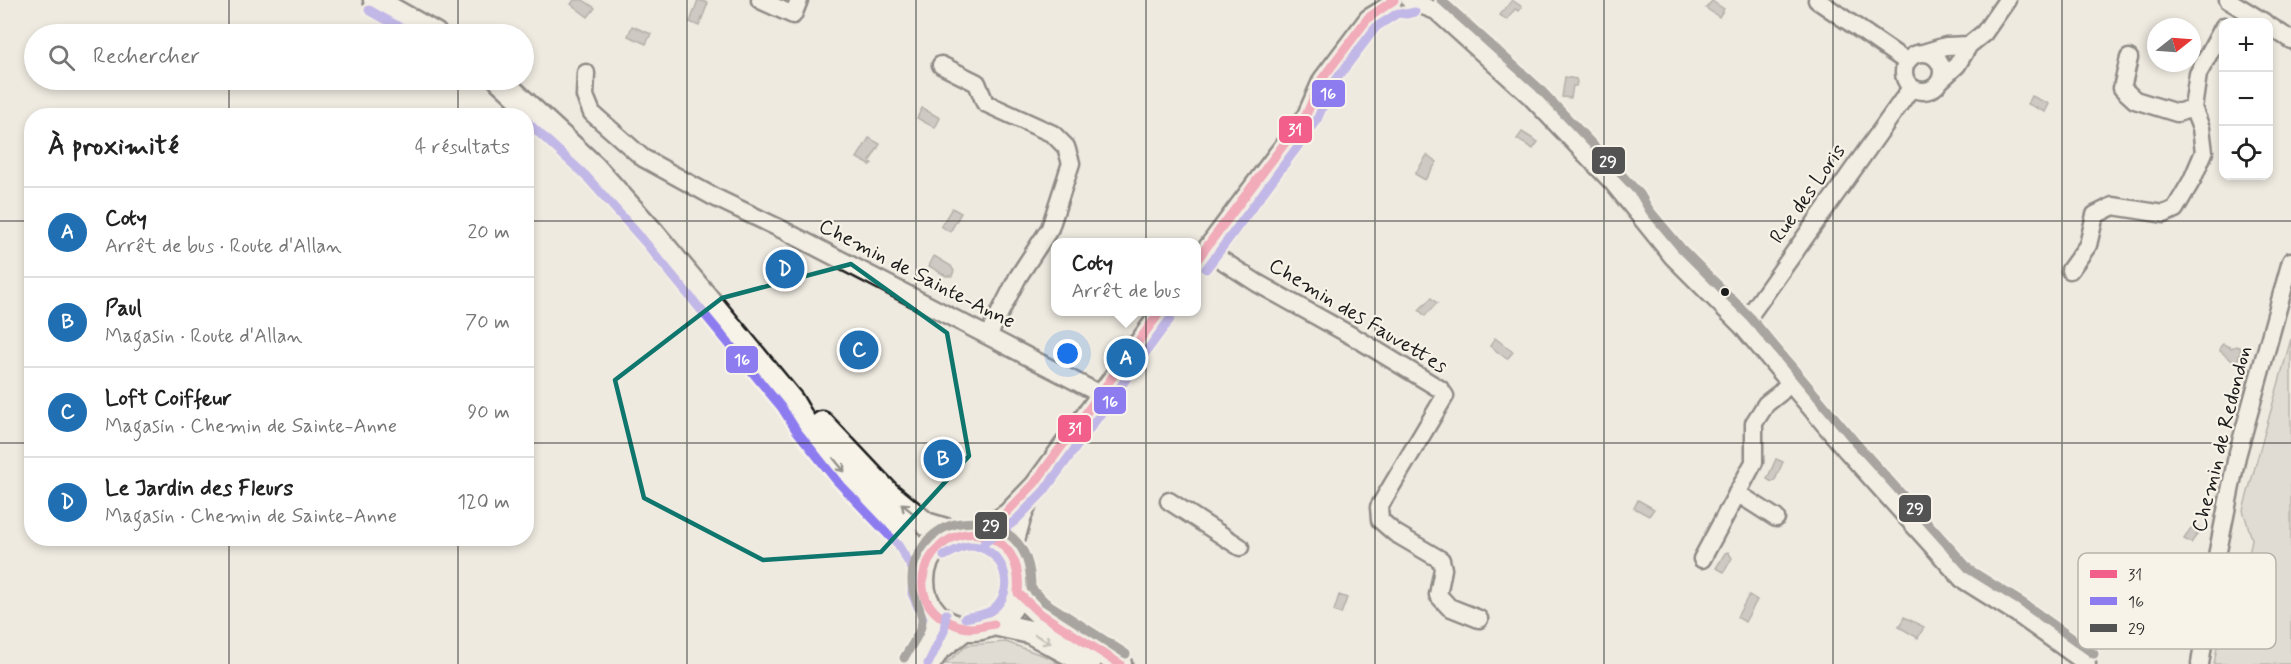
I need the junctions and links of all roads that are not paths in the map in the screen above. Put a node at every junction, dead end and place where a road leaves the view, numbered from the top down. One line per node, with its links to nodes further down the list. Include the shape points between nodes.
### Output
1 (375, 0): 14 (main road)
2 (760, 0): 3 (street, via 793,15)
3 (800, 0)
4 (1374, 0): 11 (street)
5 (1394, 0): 6 (street); 11 (street)
6 (1411, 0): 10 (street)
7 (1817, 0): 21 (street)
8 (2007, 0): 18 (street, via 1984,33)
9 (2231, 2): 12 (street); 13 (street)
10 (1433, 6): 34 (street, via 1530,96 1631,202 1672,256)
11 (1368, 18): 30 (street, via 1322,79 1306,115)
12 (2226, 18)
13 (2257, 18)
14 (417, 24)
15 (2273, 28): 17 (street)
16 (2219, 34): 28 (street, via 2198,74)
17 (2291, 40)
18 (1969, 45): 19 (street); 24 (street, via 1958,65)
19 (1923, 53): 21 (street); 24 (street, via 1938,60)
20 (2129, 58): 28 (street, via 2122,88 2135,100 2177,113)
21 (1907, 62): 25 (street, via 1904,75)
22 (941, 65): 35 (street, via 977,83 986,103 1053,134 1066,147 1071,163 1050,228 1018,277)
23 (586, 73): 35 (street, Chemin de Sainte-Anne, via 585,96 592,113 643,158)
24 (1941, 80): 25 (street, via 1929,90)
25 (1911, 88): 34 (street, Rue des Loris)
26 (512, 90): 27 (main road)
27 (532, 108)
28 (2193, 108): 32 (street, via 2204,152 2175,209 2164,214 2113,206 2095,215 2088,245)
29 (534, 110): 38 (main road, via 602,175)
30 (1201, 256): 51 (street, Chemin des Fauvettes, via 1257,283 1440,389 1445,396 1379,507 1380,520 1441,560 1438,595 1449,607)
31 (2291, 261): 45 (street, Chemin de Redondon, via 2237,456)
32 (2070, 270)
33 (1157, 316): 37 (street)
34 (1742, 326): 36 (street)
35 (988, 336): 37 (street, Chemin de Sainte-Anne)
36 (1791, 381): 40 (street, via 1766,404 1754,423 1754,462); 55 (street, via 1847,451 1962,579 2016,613)
37 (1100, 394): 39 (street)
38 (792, 401): 43 (main road, one-way to 38, via 926,524 888,493 816,417); 48 (main road, one-way to 48, via 845,473 908,538)
39 (1035, 484): 43 (street, via 1007,512); 46 (street)
40 (1737, 493): 42 (street); 47 (street)
41 (1169, 501): 44 (street)
42 (1776, 518)
43 (968, 534): 46 (main road, via 991,537); 48 (main road, via 938,546)
44 (1240, 547)
45 (2218, 553)
46 (1012, 555): 49 (main road, via 1020,580)
47 (1701, 559)
48 (925, 567): 50 (main road, via 924,591)
49 (1018, 593): 52 (main road, via 1013,606); 59 (main road, via 1038,612)
50 (934, 613): 53 (main road); 56 (street, via 933,627)
51 (1479, 619)
52 (994, 624): 53 (main road); 58 (main road, one-way to 58, via 1030,632)
53 (968, 630): 57 (street, via 940,652)
54 (2202, 649): 60 (street, Chemin de Redondon)
55 (2082, 663)
56 (915, 664)
57 (932, 664)
58 (1089, 664)
59 (1120, 664)
60 (2200, 664)

